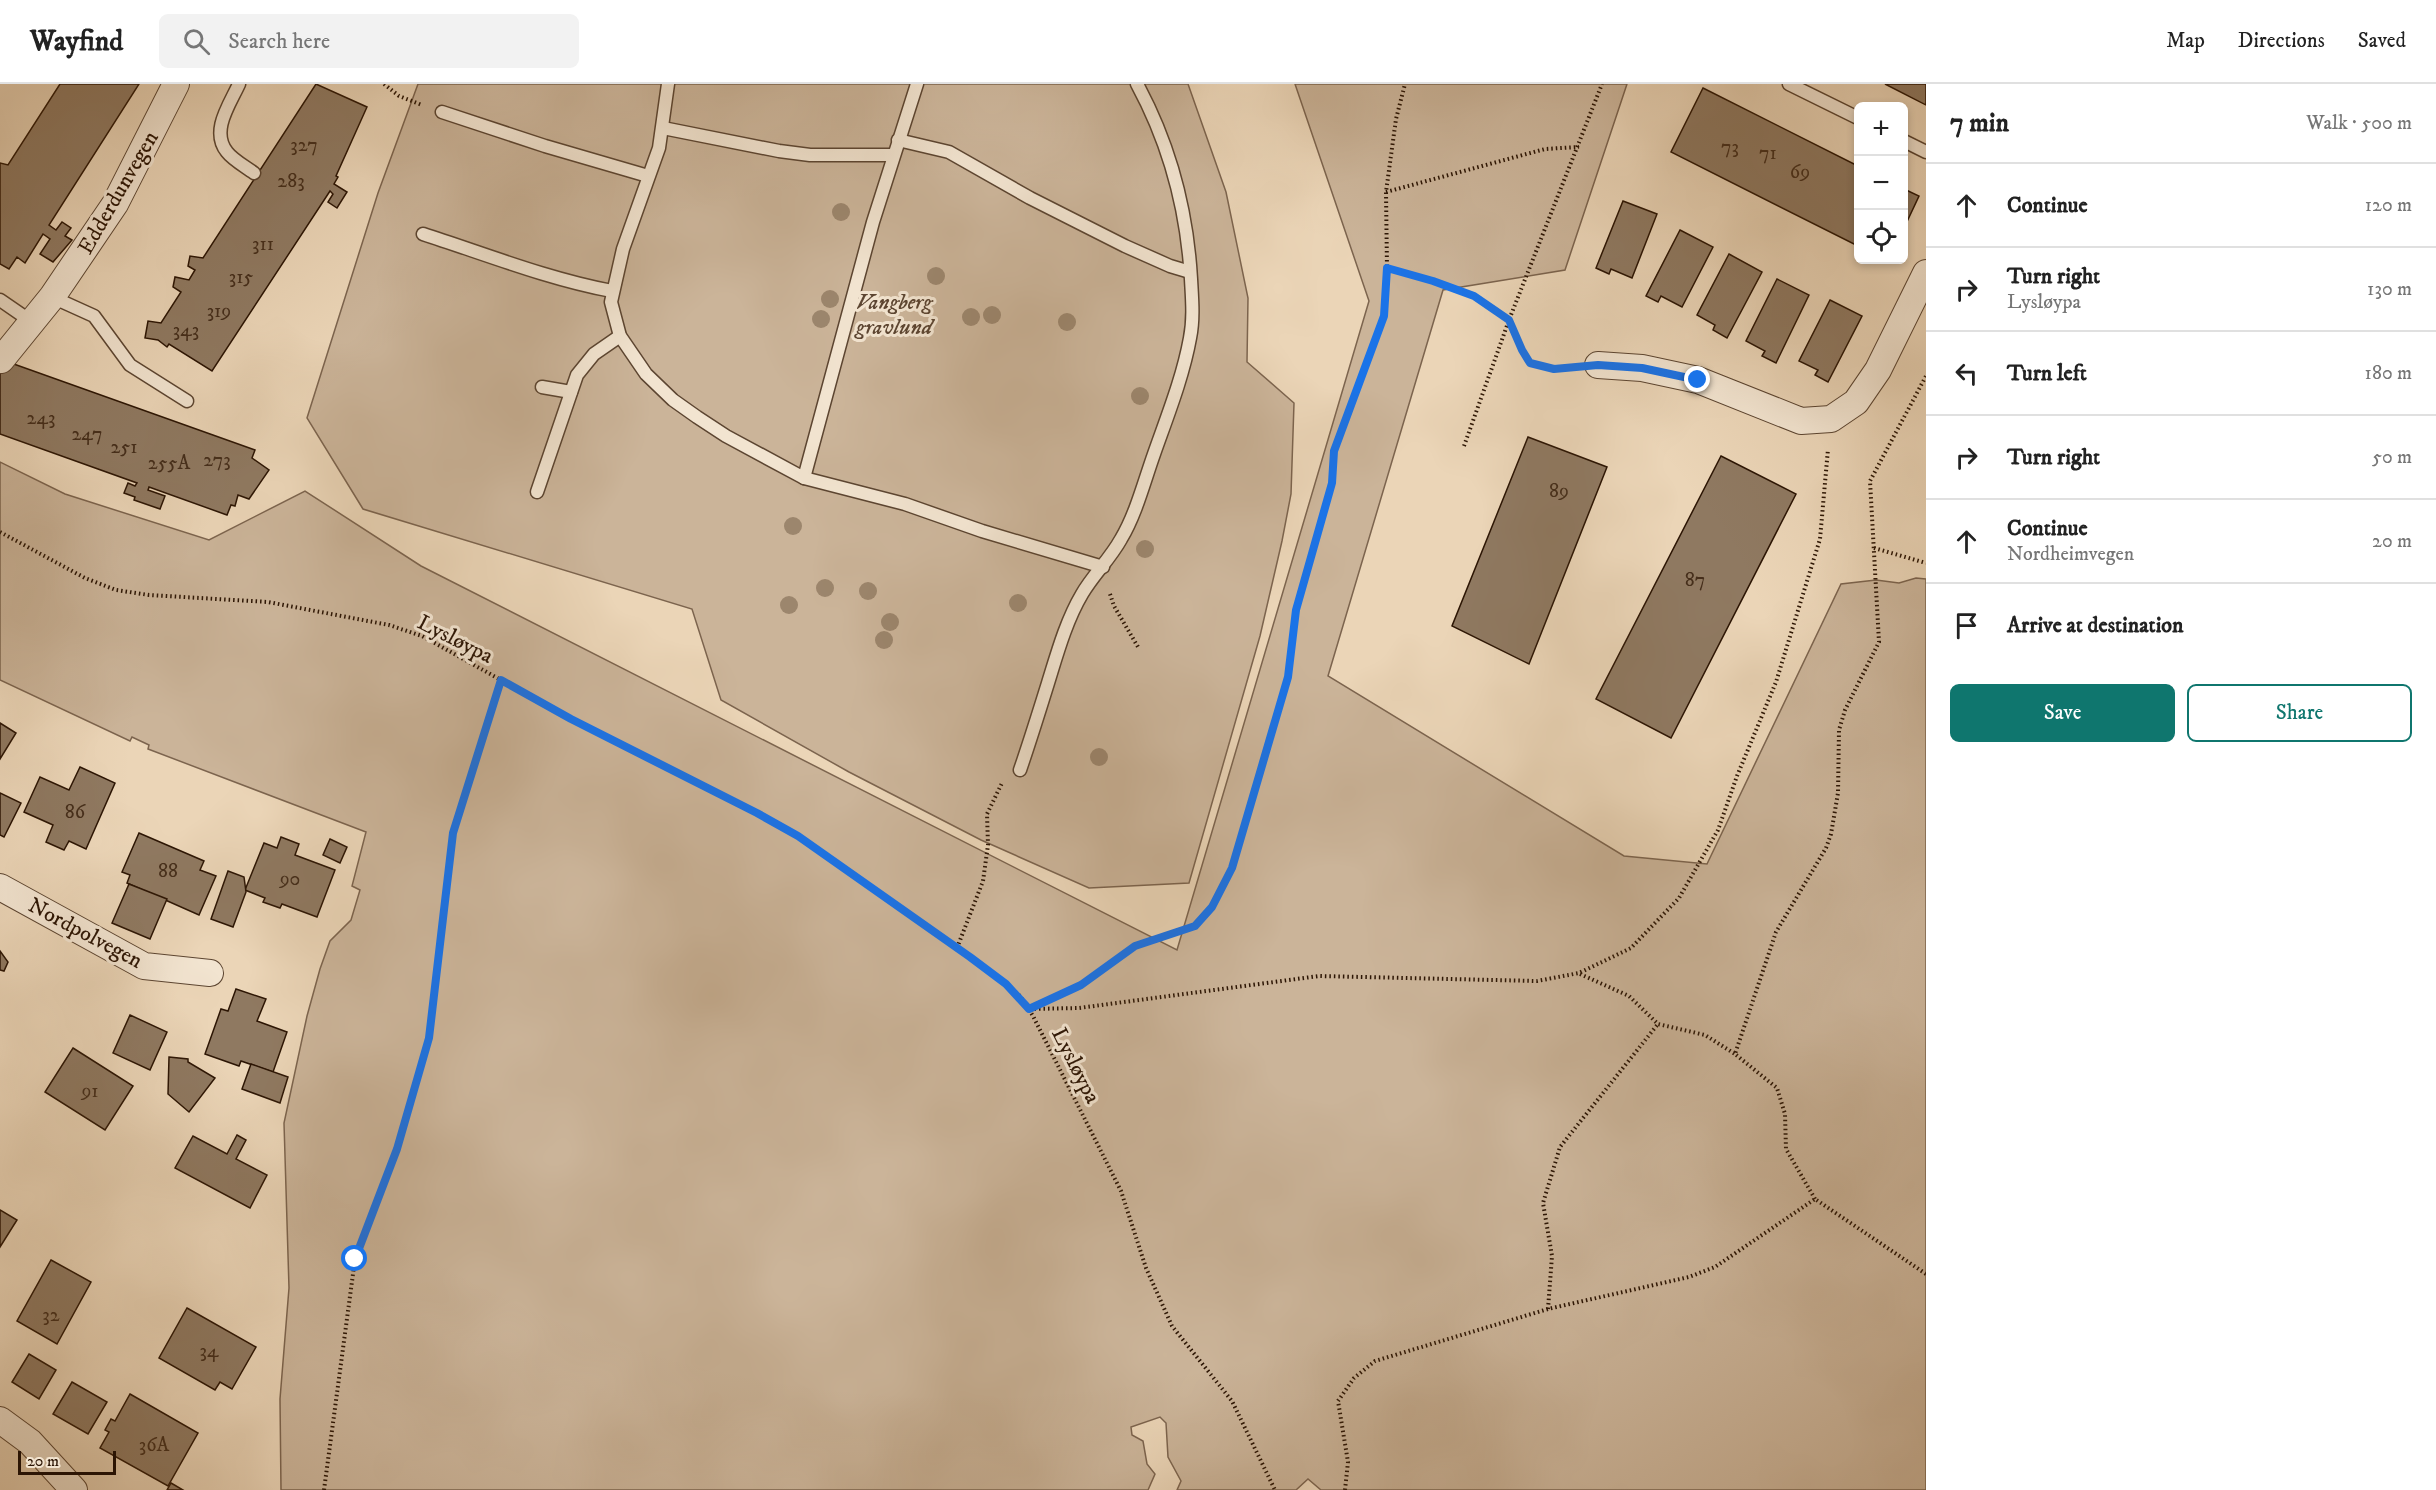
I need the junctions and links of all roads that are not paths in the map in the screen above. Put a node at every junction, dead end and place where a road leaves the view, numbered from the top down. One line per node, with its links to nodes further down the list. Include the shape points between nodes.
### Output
1 (176, 84): 20 (street, Edderdunvegen, via 115,204)
2 (239, 84): 14 (lane, via 221,122 221,137 227,152)
3 (669, 84): 9 (lane)
4 (917, 84): 10 (lane)
5 (1137, 84): 17 (lane, via 1174,172)
6 (1789, 84): 8 (lane)
7 (442, 111): 15 (lane)
8 (1854, 116)
9 (663, 128): 13 (lane, via 810,155); 15 (lane)
10 (898, 140): 13 (lane); 17 (lane, via 949,152 1125,246)
11 (1908, 143): 12 (lane)
12 (1926, 152)
13 (893, 155): 29 (lane)
14 (254, 173)
15 (648, 176): 19 (lane)
16 (423, 234): 19 (lane)
17 (1190, 272): 31 (lane, via 1192,317 1186,356 1128,526)
18 (1926, 273): 25 (street, via 1878,370 1856,402 1831,419 1801,421 1698,380 1642,368)
19 (612, 291): 23 (lane, via 610,302)
20 (52, 297): 22 (street, Edderdunvegen); 28 (lane, via 94,316 130,365)
21 (0, 300): 22 (lane)
22 (32, 322): 24 (street, Edderdunvegen)
23 (620, 336): 27 (lane, via 587,362); 29 (lane, via 646,374 673,400 726,436)
24 (1, 360)
25 (1598, 365)
26 (542, 387): 27 (lane)
27 (571, 392): 30 (lane)
28 (188, 401)
29 (804, 478): 31 (lane, via 904,504)
30 (537, 492)
31 (1103, 567): 32 (lane, via 1082,594 1058,650)
32 (1020, 770)
33 (0, 887): 34 (street, Nordpolvegen, via 144,966)
34 (210, 973)
35 (0, 1420): 36 (street, via 30,1442)
36 (74, 1490)

